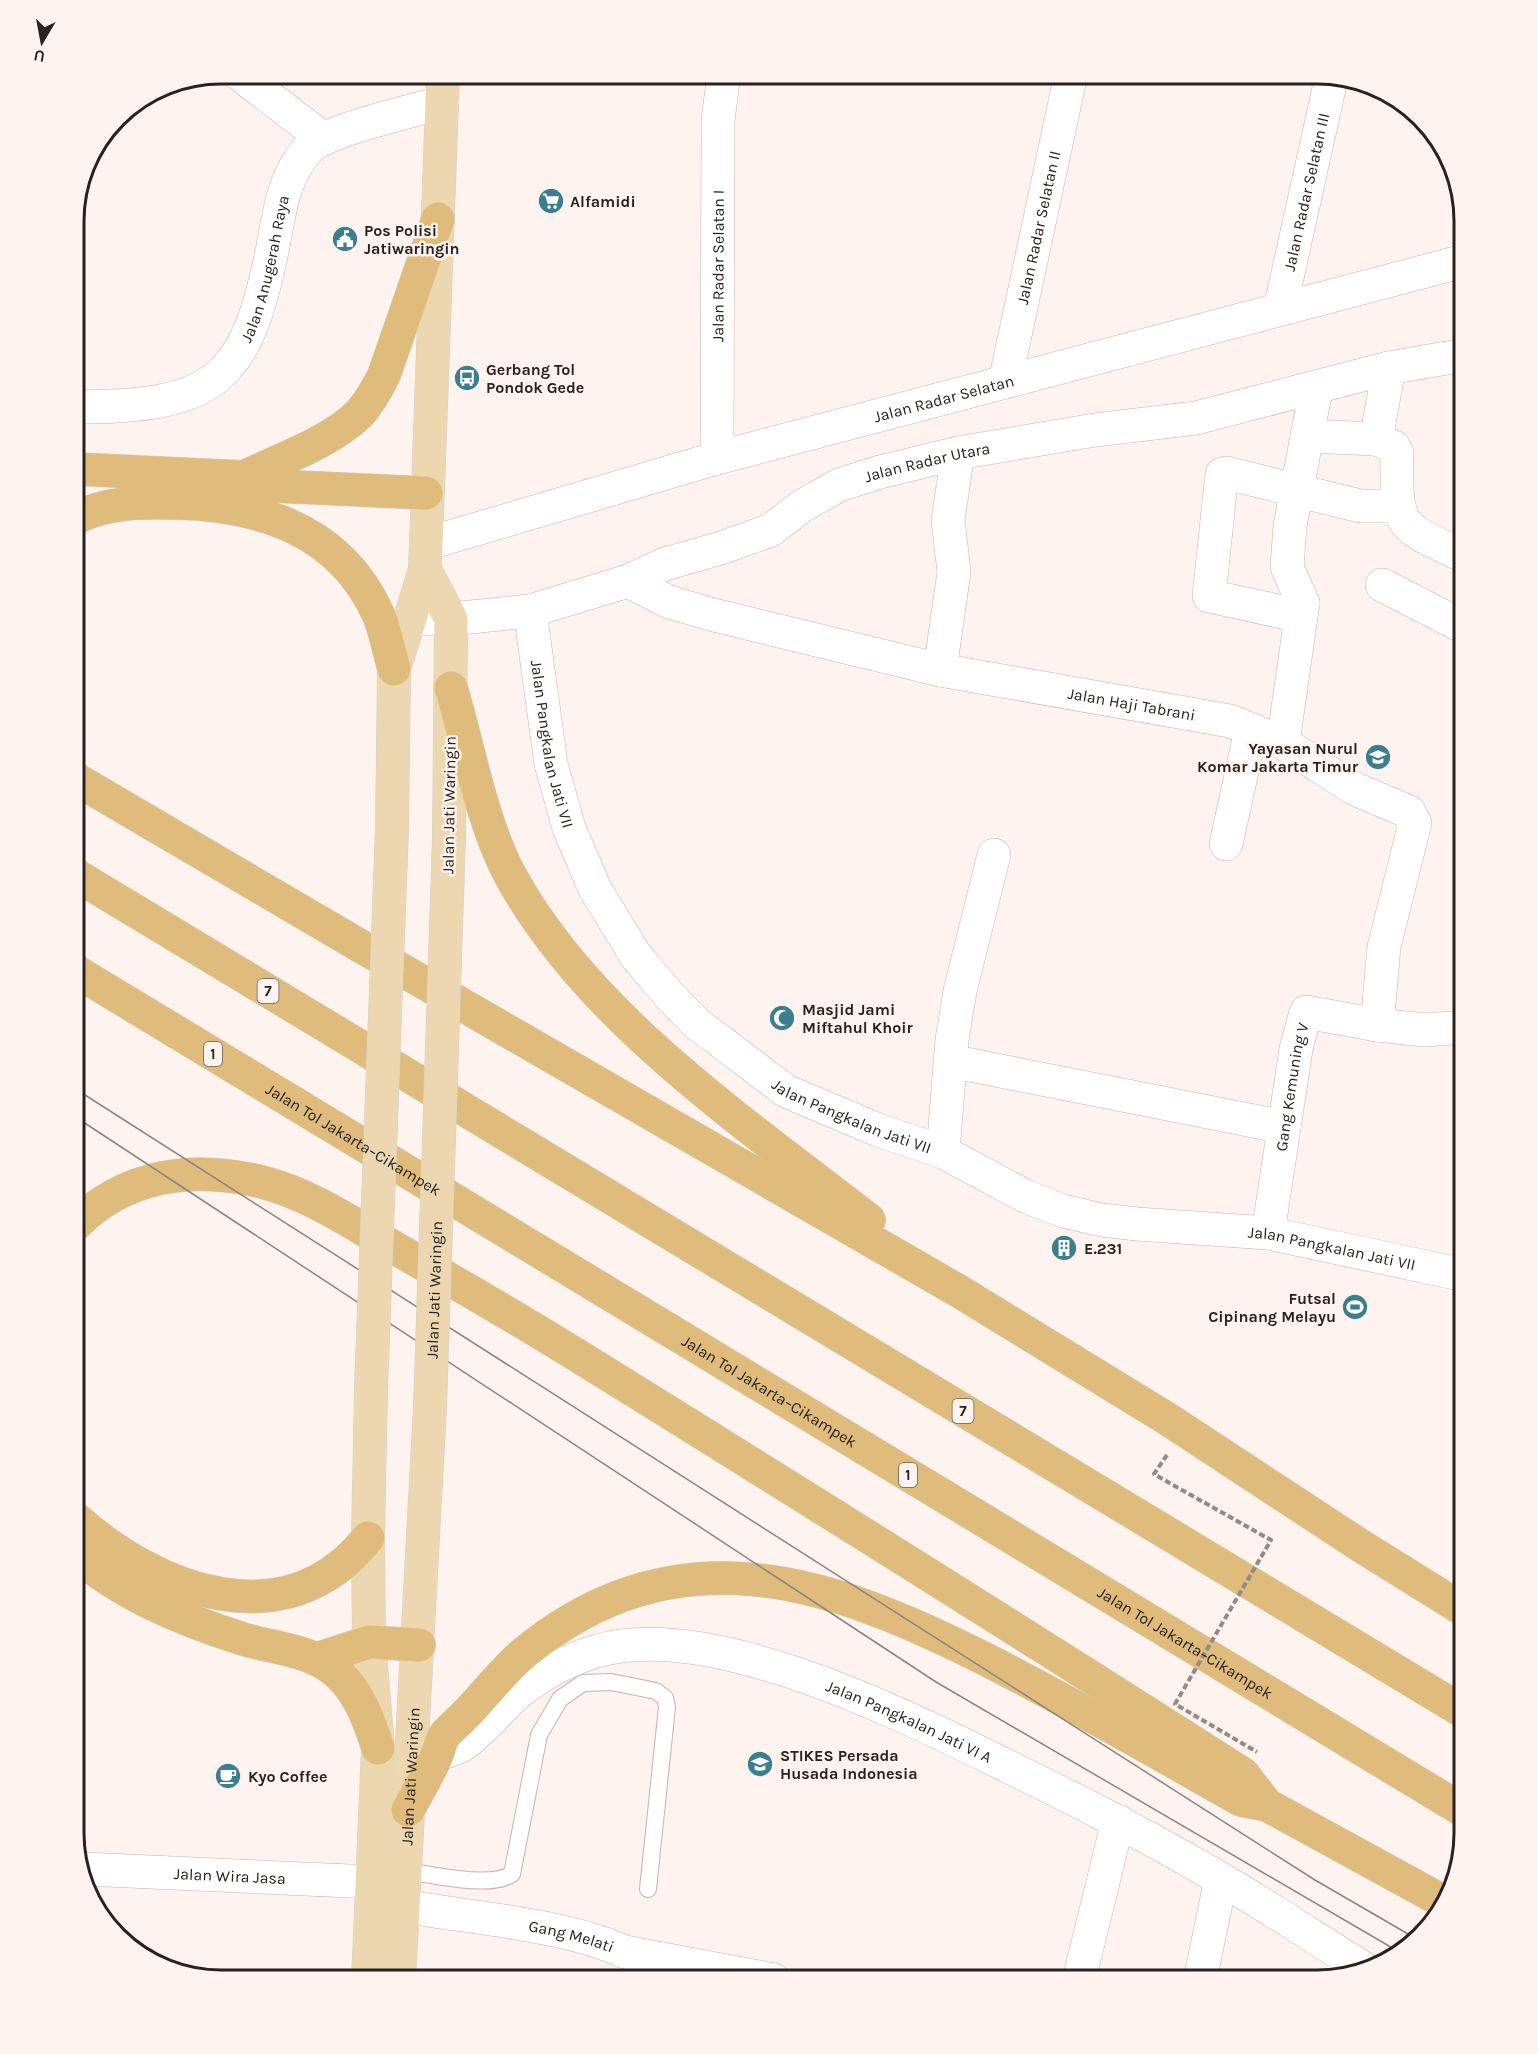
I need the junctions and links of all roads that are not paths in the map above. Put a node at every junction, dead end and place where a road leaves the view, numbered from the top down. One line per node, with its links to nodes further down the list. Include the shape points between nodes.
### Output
1 (252, 84): 6 (street)
2 (722, 84): 18 (street, Jalan Radar Selatan I, via 718,120)
3 (1069, 84): 12 (street, Jalan Radar Selatan II)
4 (1330, 85): 9 (street, Jalan Radar Selatan III)
5 (442, 88): 6 (street, Jalan Anugerah Raya); 7 (main road, Jalan Jati Waringin)
6 (324, 139): 14 (street, Jalan Anugerah Raya, via 310,147 287,183 253,327 239,356 217,378 159,404)
7 (438, 219): 20 (highway, via 373,397 339,429); 22 (main road, Jalan Jati Waringin)
8 (1454, 264): 9 (street, Jalan Radar Selatan)
9 (1280, 309): 12 (street, Jalan Radar Selatan)
10 (1454, 358): 11 (street, Jalan Radar Utara)
11 (1389, 368): 13 (street, Jalan Radar Utara); 16 (street)
12 (1005, 382): 18 (street, Jalan Radar Selatan)
13 (1316, 389): 15 (street); 17 (street, Jalan Radar Utara, via 1197,418 1095,429)
14 (84, 407)
15 (1307, 436): 16 (street); 21 (street)
16 (1376, 439): 23 (street, via 1394,447 1397,453)
17 (958, 453): 27 (street, Jalan Radar Utara, via 839,485 771,530 664,564); 35 (street, via 948,520 954,572)
18 (717, 458): 26 (street, Jalan Radar Selatan)
19 (84, 469): 20 (highway)
20 (244, 477): 22 (highway, via 274,486)
21 (1296, 492): 23 (street, via 1360,506); 29 (street, via 1287,567); 29 (street, via 1222,474 1207,593 1211,598 1287,613 1298,612)
22 (426, 493): 26 (main road, Jalan Jati Waringin)
23 (1398, 506): 25 (street, via 1402,519 1416,534)
24 (84, 514): 34 (highway, via 140,502 206,504 260,513 301,528 345,565 364,589 379,617)
25 (1454, 551)
26 (425, 557): 31 (main road, Jalan Jati Waringin); 32 (main road, Jalan Jati Waringin)
27 (628, 581): 30 (street, Jalan Radar Utara); 35 (street, Jalan Haji Tabrani, via 669,602 710,614)
28 (1382, 585): 33 (street)
29 (1304, 603): 38 (street)
30 (530, 610): 32 (street, Jalan Radar Utara); 48 (street, Jalan Pangkalan Jati VII, via 551,764 569,828 595,890 636,956 696,1023 786,1091 878,1130)
31 (409, 618): 32 (street, Jalan Radar Utara); 34 (main road, Jalan Jati Waringin)
32 (451, 619): 36 (main road, Jalan Jati Waringin)
33 (1454, 622)
34 (394, 669): 54 (main road, Jalan Jati Waringin, bridge)
35 (940, 670): 37 (street, Jalan Haji Tabrani, via 1180,711 1230,721)
36 (451, 688): 52 (highway, via 486,815 510,874 547,932 596,992 687,1077); 60 (main road, Jalan Jati Waringin, bridge, via 430,1407)
37 (1251, 730): 38 (street, Jalan Haji Tabrani); 40 (street)
38 (1283, 743): 44 (street, Jalan Haji Tabrani, via 1355,789 1413,817 1415,823 1384,947)
39 (84, 784): 52 (highway)
40 (1226, 844)
41 (994, 855): 46 (street, via 960,991)
42 (84, 880): 62 (highway, 7)
43 (84, 976): 66 (highway, Jalan Tol Jakarta–Cikampek / 1)
44 (1377, 1025): 45 (street, via 1425,1030); 47 (street, Gang Kemuning V, via 1306,1012)
45 (1454, 1028)
46 (950, 1061): 47 (street); 48 (street)
47 (1284, 1126): 50 (street, Gang Kemuning V)
48 (943, 1152): 50 (street, Jalan Pangkalan Jati VII, via 1027,1197 1063,1211 1126,1223)
49 (84, 1218): 58 (highway, via 137,1183 178,1174 231,1176 294,1193 562,1346)
50 (1268, 1233): 51 (street, Jalan Pangkalan Jati VII)
51 (1454, 1273)
52 (962, 1293): 56 (highway, via 1166,1418)
53 (84, 1525): 54 (highway, via 127,1557 165,1575 210,1591 252,1597 287,1594 315,1584 349,1560)
54 (368, 1538): 59 (main road, Jalan Jati Waringin)
55 (84, 1561): 61 (highway, via 166,1611 244,1639)
56 (1454, 1604)
57 (926, 1629): 58 (highway); 64 (highway, via 856,1601 761,1578 705,1578 659,1586 590,1611 527,1651 444,1737); 65 (highway, via 1040,1687 1241,1800)
58 (1033, 1640): 65 (highway, via 1243,1774)
59 (369, 1642): 60 (highway); 61 (highway); 63 (main road, Jalan Jati Waringin)
60 (419, 1645): 67 (main road, Jalan Jati Waringin)
61 (317, 1659): 63 (highway, via 339,1675 357,1696)
62 (1454, 1706)
63 (378, 1748): 72 (main road, Jalan Jati Waringin)
64 (438, 1754): 67 (highway); 68 (street, Jalan Pangkalan Jati VI A, via 462,1746 520,1692 559,1666 596,1651 655,1642 698,1648 805,1676 925,1725)
65 (1267, 1805): 74 (highway)
66 (1454, 1805)
67 (408, 1810): 70 (main road, Jalan Jati Waringin)
68 (1118, 1821): 71 (street, Jalan Pangkalan Jati VI A); 80 (street)
69 (89, 1869): 72 (street, Jalan Wira Jasa)
70 (405, 1871): 73 (lane, via 484,1880 503,1880 512,1874 539,1735 560,1699 583,1683 611,1682 656,1691 665,1698 667,1707); 75 (main road, Jalan Jati Waringin)
71 (1221, 1879): 76 (street, Jalan Pangkalan Jati VI A); 81 (street)
72 (373, 1882): 77 (main road, Jalan Jati Waringin)
73 (648, 1889)
74 (1438, 1898)
75 (403, 1906): 78 (main road, Jalan Jati Waringin); 79 (street, Gang Melati, via 556,1932 605,1943 625,1952)
76 (1357, 1964)
77 (369, 1970)
78 (400, 1970)
79 (721, 1970)
80 (1081, 1970)
81 (1202, 1970)

